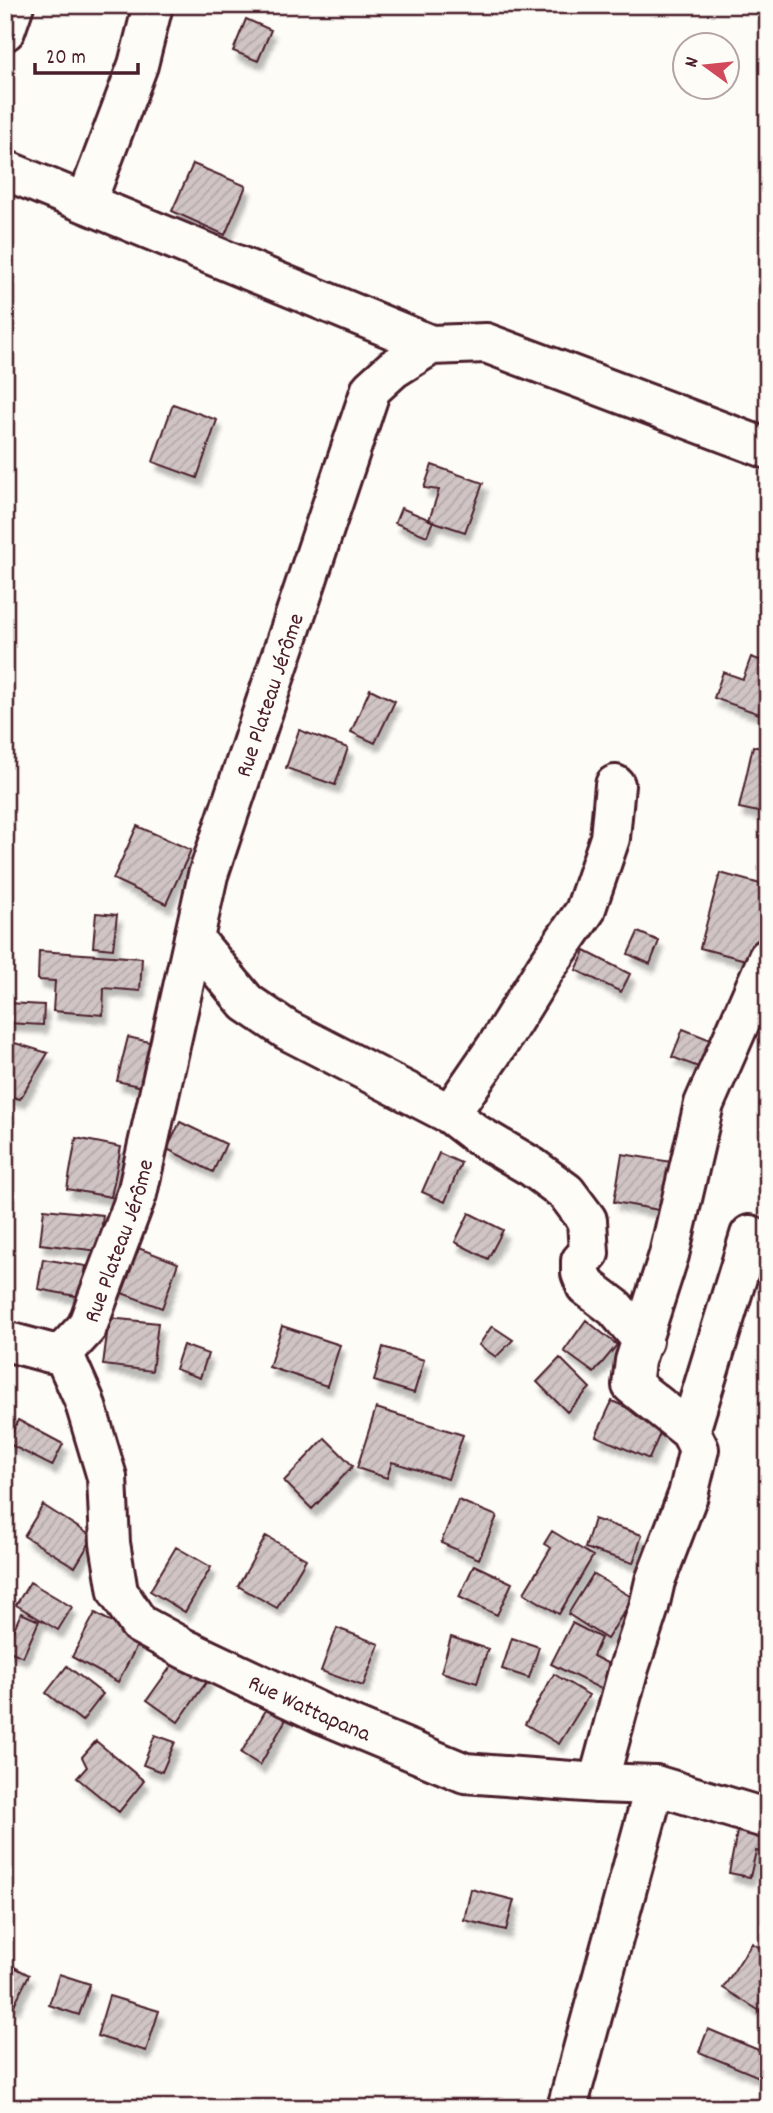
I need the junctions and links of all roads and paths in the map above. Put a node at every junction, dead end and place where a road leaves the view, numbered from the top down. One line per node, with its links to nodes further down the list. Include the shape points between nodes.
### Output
1 (14, 5): 3 (street)
2 (153, 5): 5 (street, via 138,65)
3 (5, 31)
4 (5, 170): 5 (street)
5 (86, 203): 6 (street)
6 (431, 345): 7 (street, via 486,343); 9 (street, Rue Plateau Jérôme, via 371,389 208,875)
7 (768, 449)
8 (615, 785): 11 (street, via 610,838 585,911)
9 (194, 939): 11 (street, via 247,1003 287,1030); 15 (street, Rue Plateau Jérôme, via 137,1194 87,1327)
10 (768, 958): 14 (street, via 704,1104 669,1255)
11 (450, 1114): 14 (street, via 576,1201 587,1220 590,1239 589,1253 581,1261 586,1286 615,1308)
12 (750, 1235): 16 (street)
13 (5, 1341): 15 (street)
14 (643, 1341): 16 (street, via 632,1385)
15 (63, 1353): 17 (street, Rue Wattapana, via 84,1400 107,1477 118,1592 139,1624 185,1650 465,1773)
16 (690, 1432): 17 (street, via 699,1449 688,1495 655,1581)
17 (598, 1783): 18 (street, Rue Wattapana)
18 (655, 1785): 19 (street, Rue Wattapana); 20 (street)
19 (768, 1819)
20 (567, 2108)

